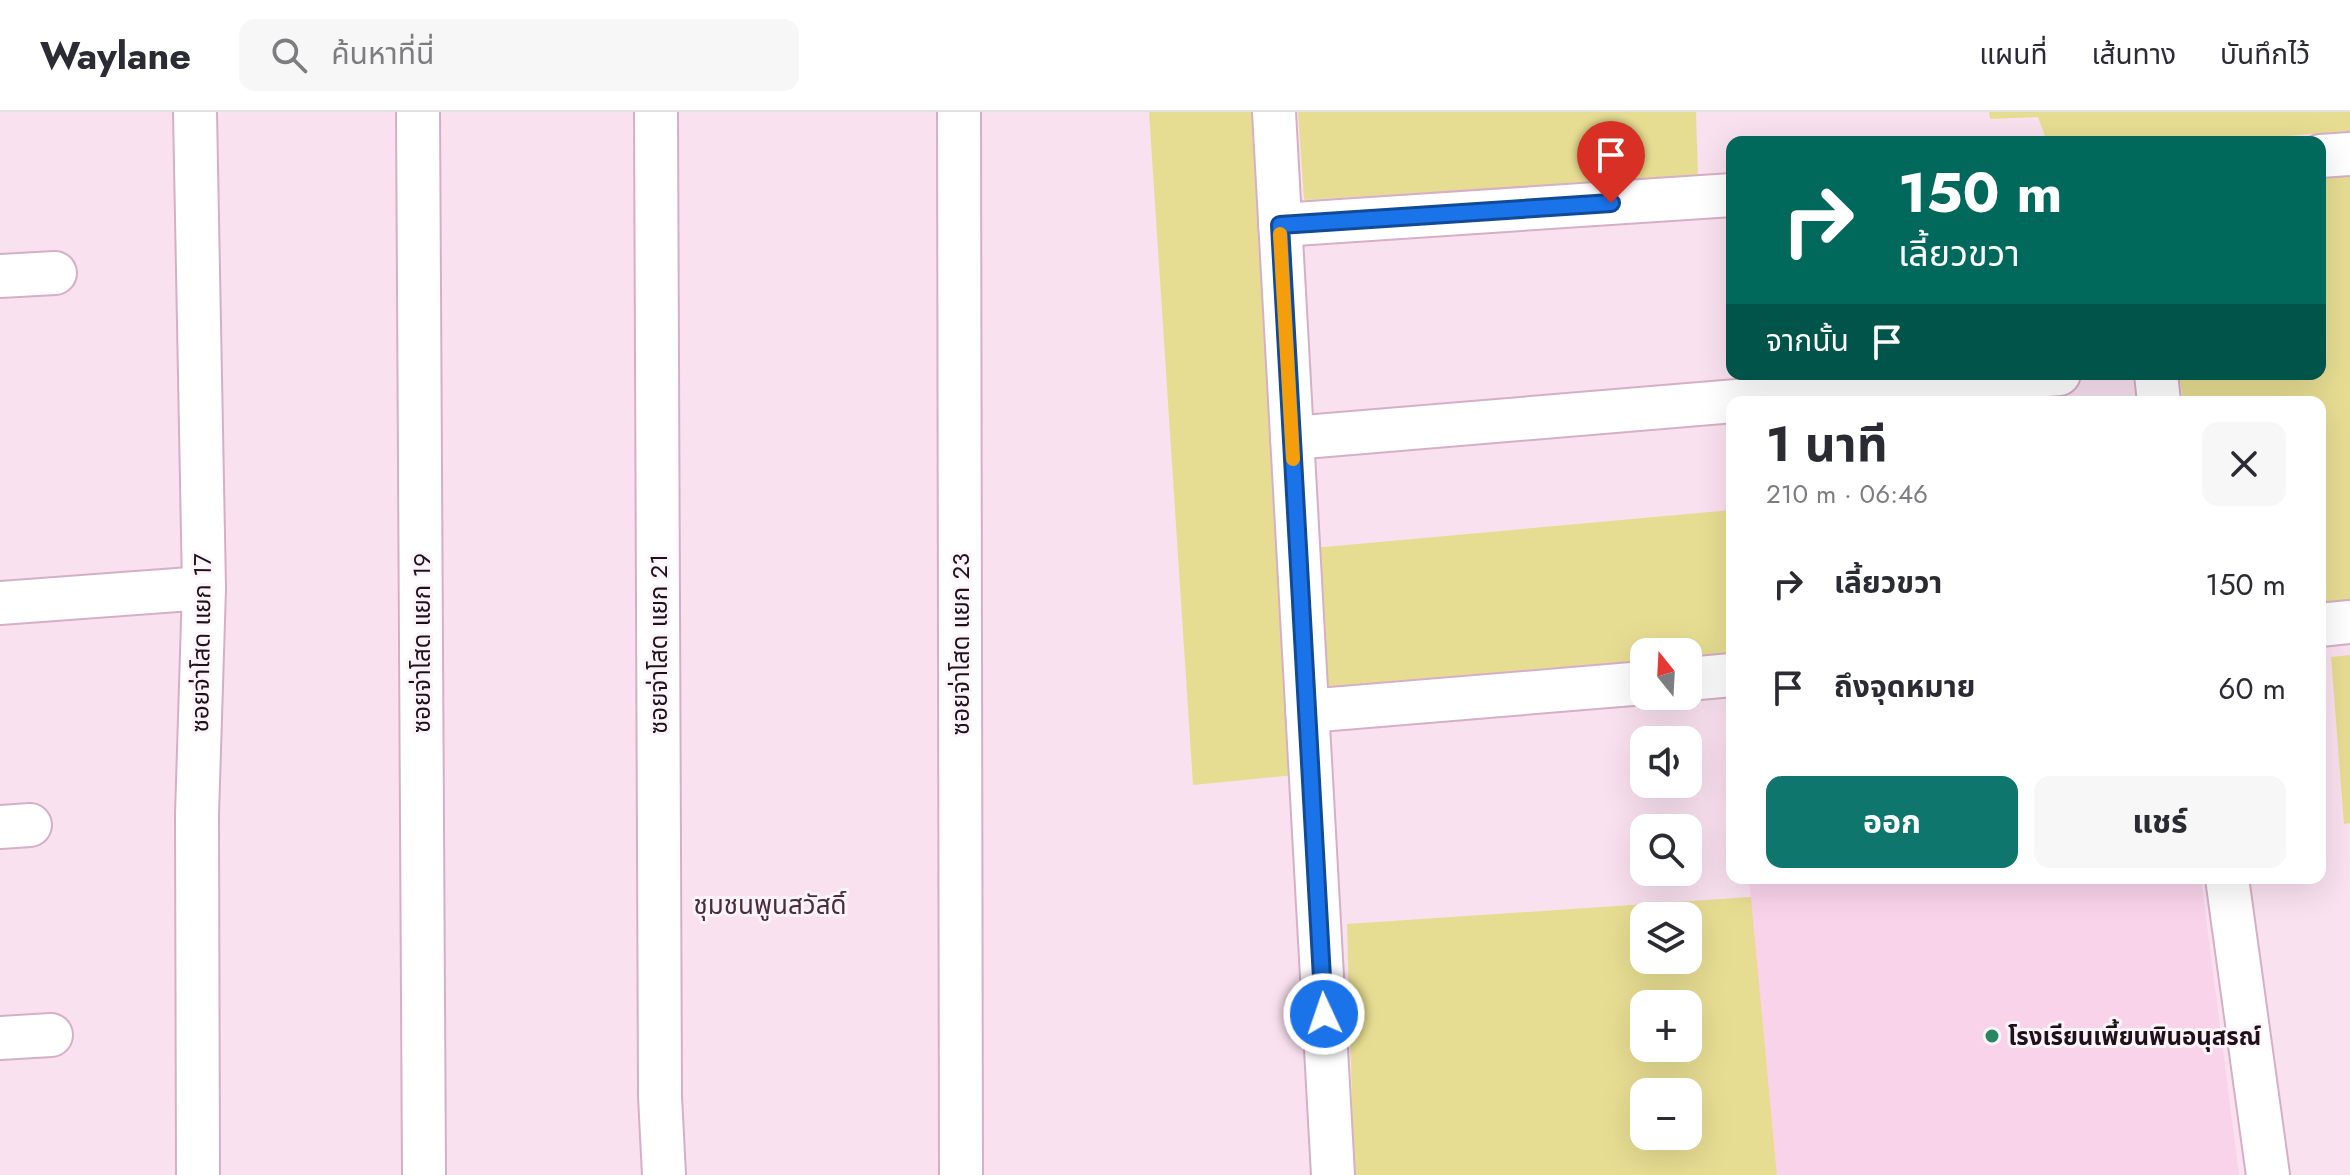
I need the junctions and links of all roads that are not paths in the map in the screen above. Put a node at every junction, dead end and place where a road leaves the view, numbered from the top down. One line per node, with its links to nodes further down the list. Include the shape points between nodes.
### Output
1 (195, 112): 16 (street, ซอยจ่าโสด แยก 17)
2 (418, 112): 28 (street, ซอยจ่าโสด แยก 19)
3 (656, 112): 29 (street, ซอยจ่าโสด แยก 21, via 659,1080)
4 (959, 112): 30 (street, ซอยจ่าโสด แยก 23)
5 (1274, 112): 9 (street)
6 (2350, 154): 7 (street)
7 (2326, 156)
8 (1726, 195): 9 (street)
9 (1280, 225): 15 (street)
10 (55, 273): 11 (street)
11 (0, 276)
12 (1987, 380): 13 (street)
13 (1795, 396)
14 (1726, 402): 15 (street)
15 (1292, 438): 23 (street)
16 (204, 588): 17 (street); 27 (street, ซอยจ่าโสด แยก 17, via 197,815)
17 (0, 603)
18 (2350, 622): 19 (street)
19 (2326, 624)
20 (1726, 676): 21 (street)
21 (1702, 678)
22 (1630, 684): 23 (street)
23 (1307, 711): 31 (street)
24 (2228, 884): 32 (street)
25 (51, 1035): 26 (street)
26 (0, 1038)
27 (198, 1175)
28 (424, 1175)
29 (664, 1175)
30 (961, 1175)
31 (1333, 1175)
32 (2268, 1175)

